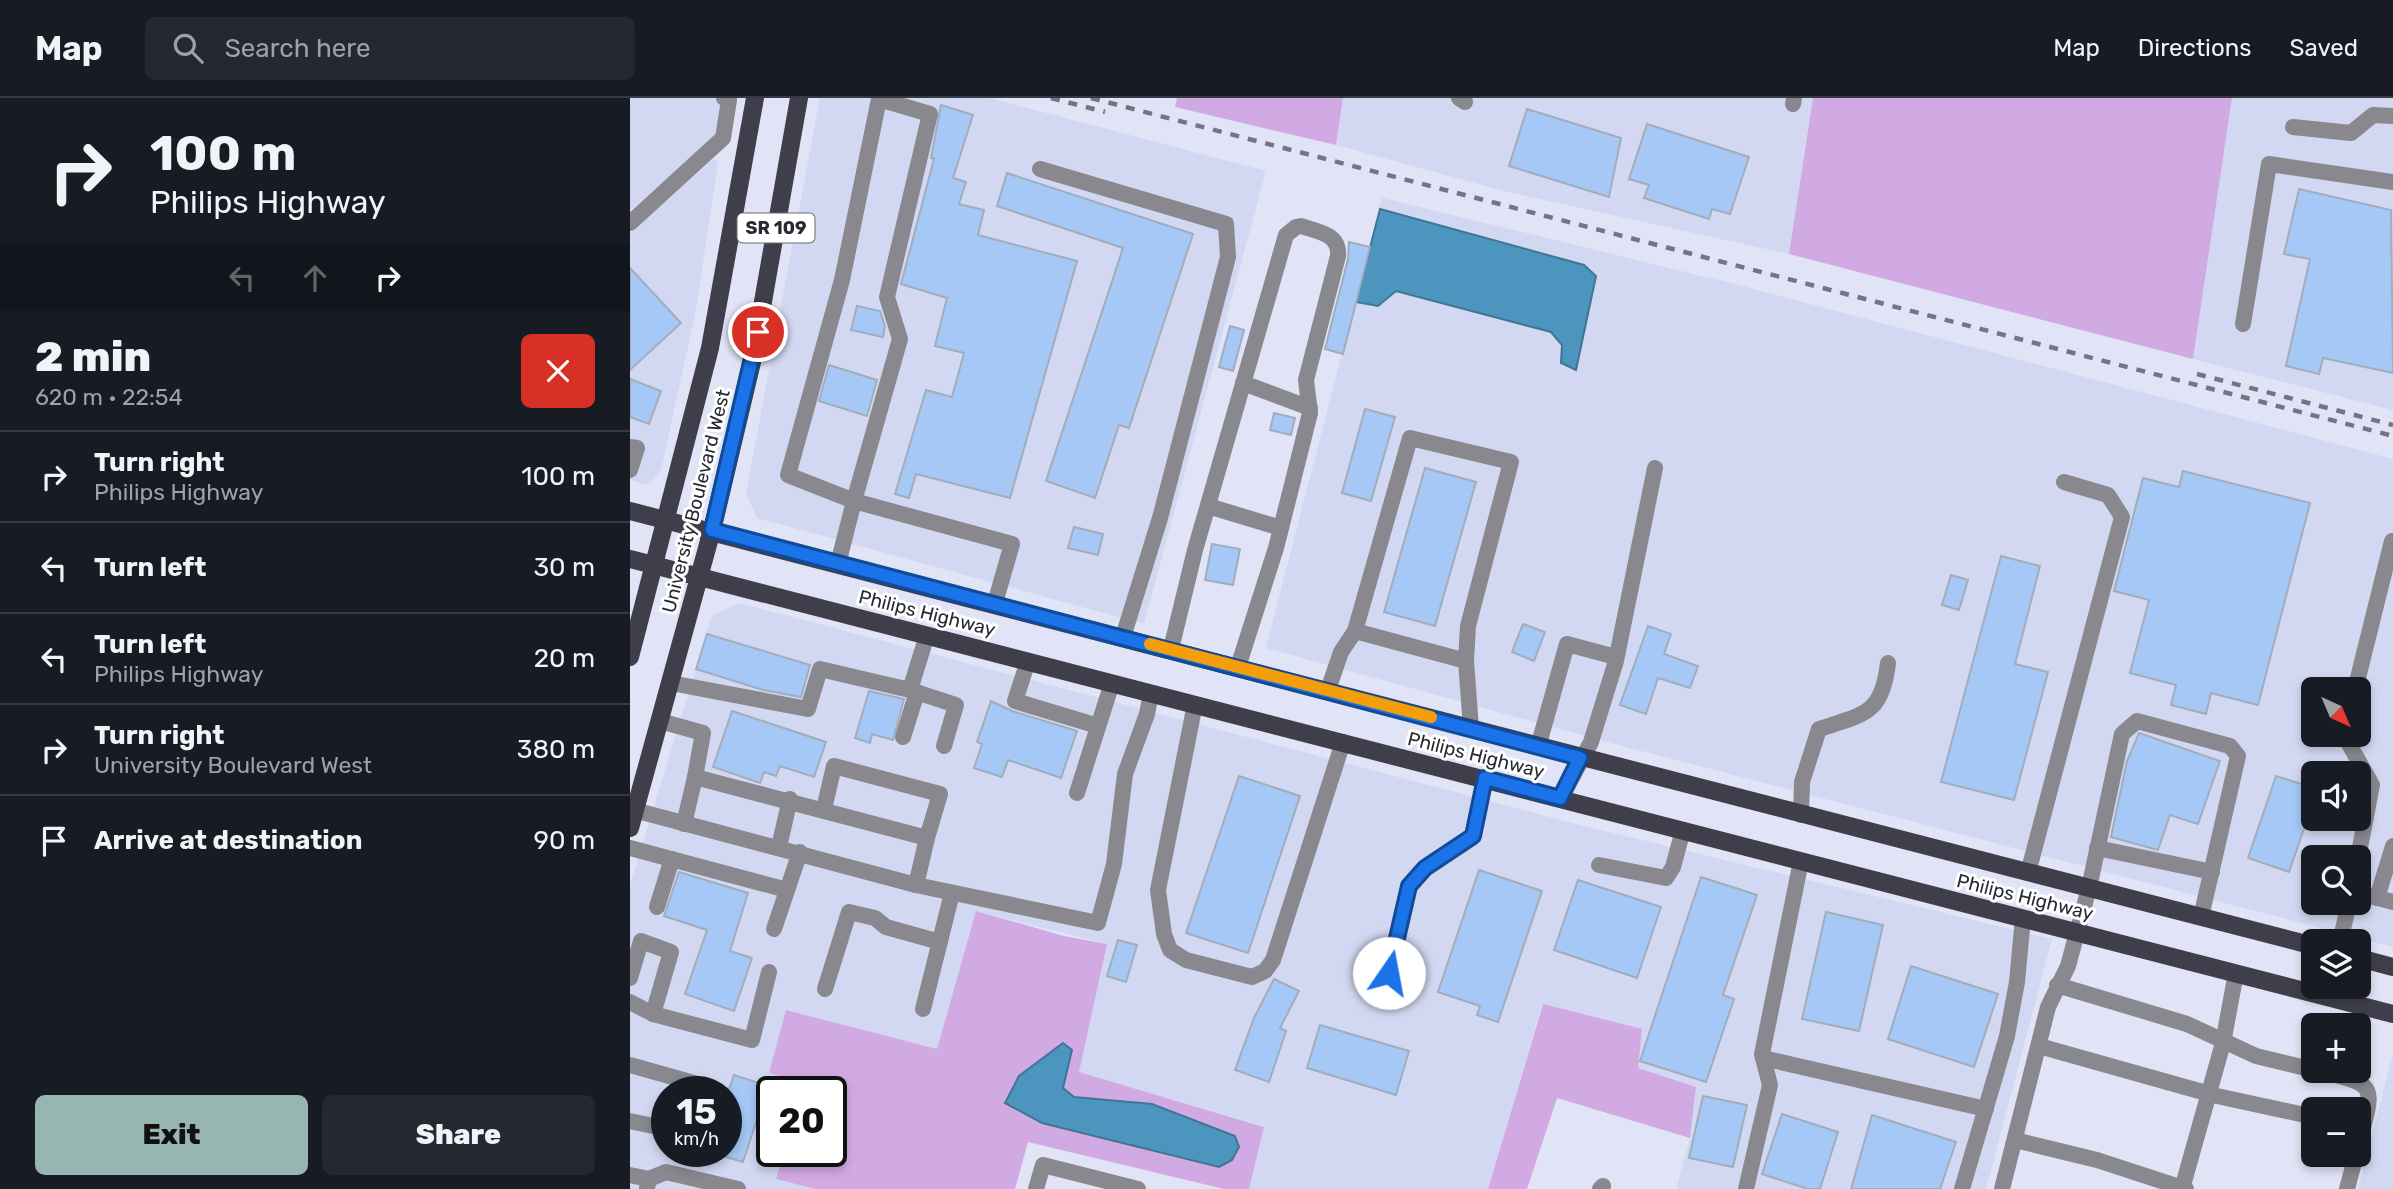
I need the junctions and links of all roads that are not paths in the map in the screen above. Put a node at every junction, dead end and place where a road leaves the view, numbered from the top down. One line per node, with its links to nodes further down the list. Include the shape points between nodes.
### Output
1 (724, 98): 8 (street, via 729,100 723,138)
2 (755, 98): 19 (main road, University Boulevard West / SR 109, via 710,348)
3 (799, 98): 21 (main road, University Boulevard West / SR 109, via 753,358)
4 (2393, 116): 5 (street, via 2373,115 2351,133)
5 (2293, 127)
6 (1040, 169): 30 (street, via 1226,224 1228,257 1160,518)
7 (2393, 182): 9 (street, via 2269,164)
8 (630, 223)
9 (2243, 324)
10 (1243, 383): 11 (street); 11 (street, via 1286,235 1301,226 1330,236 1339,247 1338,256 1306,380); 17 (street)
11 (1310, 408): 20 (street)
12 (630, 447): 14 (street, via 637,448)
13 (1655, 468): 33 (street)
14 (630, 470)
15 (2064, 482): 74 (street, via 2108,495 2122,517)
16 (854, 501): 16 (street, via 900,338 887,297 930,114 879,99 844,270 788,475); 24 (street); 27 (street, via 1012,544)
17 (1208, 506): 20 (street); 31 (street)
18 (630, 510): 19 (main road, Philips Highway)
19 (667, 520): 21 (main road, Philips Highway); 25 (main road, University Boulevard West / SR 109)
20 (1281, 528): 37 (street)
21 (712, 530): 24 (main road, Philips Highway); 26 (main road, University Boulevard West / SR 109)
22 (2392, 541): 38 (street)
23 (630, 559): 25 (main road, Philips Highway)
24 (838, 564): 27 (main road, Philips Highway)
25 (655, 565): 26 (main road, Philips Highway); 32 (main road, University Boulevard West / SR 109)
26 (700, 576): 29 (main road, Philips Highway); 39 (main road, University Boulevard West / SR 109)
27 (995, 603): 30 (main road, Philips Highway)
28 (1355, 631): 35 (street); 35 (street, via 1410,438 1511,462 1468,626); 41 (street, via 1341,652)
29 (927, 635): 34 (main road, Philips Highway); 42 (street)
30 (1123, 637): 31 (main road, Philips Highway)
31 (1171, 649): 37 (main road, Philips Highway)
32 (630, 657)
33 (1616, 657): 51 (street, via 1567,644); 53 (street, via 1591,742)
34 (1028, 661): 40 (main road, Philips Highway); 46 (street, via 1015,701)
35 (1466, 661): 47 (street)
36 (1888, 663): 60 (street, via 1885,688 1875,707 1819,729 1802,782)
37 (1238, 667): 41 (main road, Philips Highway)
38 (2358, 677)
39 (671, 683): 42 (street, via 808,709 820,669); 45 (main road, University Boulevard West / SR 109)
40 (1112, 683): 43 (main road, Philips Highway); 46 (street)
41 (1328, 690): 47 (main road, Philips Highway)
42 (914, 691): 48 (street); 50 (street, via 956,705)
43 (1151, 693): 44 (main road, Philips Highway); 79 (street, via 1125,774 1114,864 1098,923)
44 (1195, 704): 49 (main road, Philips Highway); 49 (street, via 1158,890 1170,950 1189,961 1252,977 1269,967)
45 (660, 721): 54 (street, via 703,733); 61 (main road, University Boulevard West / SR 109)
46 (1098, 726): 56 (street)
47 (1472, 728): 51 (main road, Philips Highway)
48 (903, 737)
49 (1343, 742): 55 (main road, Philips Highway)
50 (944, 746)
51 (1538, 747): 53 (main road, Philips Highway)
52 (2351, 747): 65 (street, via 2372,785)
53 (1580, 758): 57 (street); 60 (main road, Philips Highway)
54 (695, 777): 58 (street); 62 (street)
55 (1485, 778): 57 (main road, Philips Highway); 95 (street, via 1473,836 1425,868 1405,895)
56 (1077, 793)
57 (1560, 798): 63 (main road, Philips Highway)
58 (790, 799): 59 (street); 67 (street)
59 (824, 809): 64 (street); 64 (street, via 834,766 940,794)
60 (1801, 815): 74 (main road, Philips Highway)
61 (632, 819): 62 (street)
62 (684, 824): 67 (street)
63 (1683, 830): 72 (main road, Philips Highway); 73 (street, via 1666,878)
64 (927, 838): 76 (street)
65 (2360, 845)
66 (2393, 846): 80 (street)
67 (779, 847): 70 (street)
68 (630, 848): 71 (street)
69 (2097, 848): 75 (street); 75 (street, via 2122,734 2130,724 2142,721 2236,751 2238,764); 77 (street)
70 (800, 852): 76 (street); 78 (street)
71 (672, 859): 78 (street); 81 (street)
72 (1801, 861): 83 (main road, Philips Highway); 102 (street)
73 (1599, 865)
74 (2028, 873): 77 (main road, Philips Highway)
75 (2212, 873): 82 (street)
76 (916, 885): 79 (street)
77 (2089, 888): 82 (main road, Philips Highway); 85 (street)
78 (787, 890): 84 (street)
79 (953, 893): 86 (street)
80 (2385, 900)
81 (657, 907)
82 (2201, 917): 87 (main road, Philips Highway)
83 (2023, 918): 85 (main road, Philips Highway); 107 (street, via 2007,1036)
84 (774, 929)
85 (2077, 932): 91 (main road, Philips Highway); 93 (street, via 2068,966)
86 (940, 942): 94 (street, via 849,912); 97 (street)
87 (2301, 943)
88 (2371, 961): 89 (main road)
89 (2393, 967)
90 (769, 972): 98 (street, via 752,1040)
91 (2236, 973): 99 (main road, Philips Highway); 100 (street)
92 (630, 978): 98 (street, via 641,941 671,952)
93 (2057, 985): 100 (street, via 2187,1024); 101 (street)
94 (825, 989)
95 (1384, 999)
96 (630, 1002): 98 (street)
97 (923, 1009)
98 (653, 1014)
99 (2393, 1014)
100 (2223, 1043): 104 (street); 106 (street)
101 (2039, 1046): 106 (street); 111 (street)
102 (1763, 1058): 107 (street); 118 (street, via 1770,1085)
103 (630, 1065): 105 (street)
104 (2301, 1067)
105 (670, 1076)
106 (2209, 1093): 108 (street); 121 (street)
107 (1986, 1110): 119 (street)
108 (2301, 1114)
109 (630, 1121): 110 (street)
110 (651, 1126)
111 (2015, 1140): 120 (street); 121 (street, via 2097,1160)
112 (2353, 1167): 122 (street)
113 (630, 1175): 114 (street)
114 (648, 1184): 115 (street, via 666,1172)
115 (738, 1189)
116 (1036, 1189): 117 (street, via 1043,1165)
117 (1138, 1189)
118 (1746, 1189)
119 (1962, 1189)
120 (2002, 1189)
121 (2184, 1189)
122 (2347, 1189)

